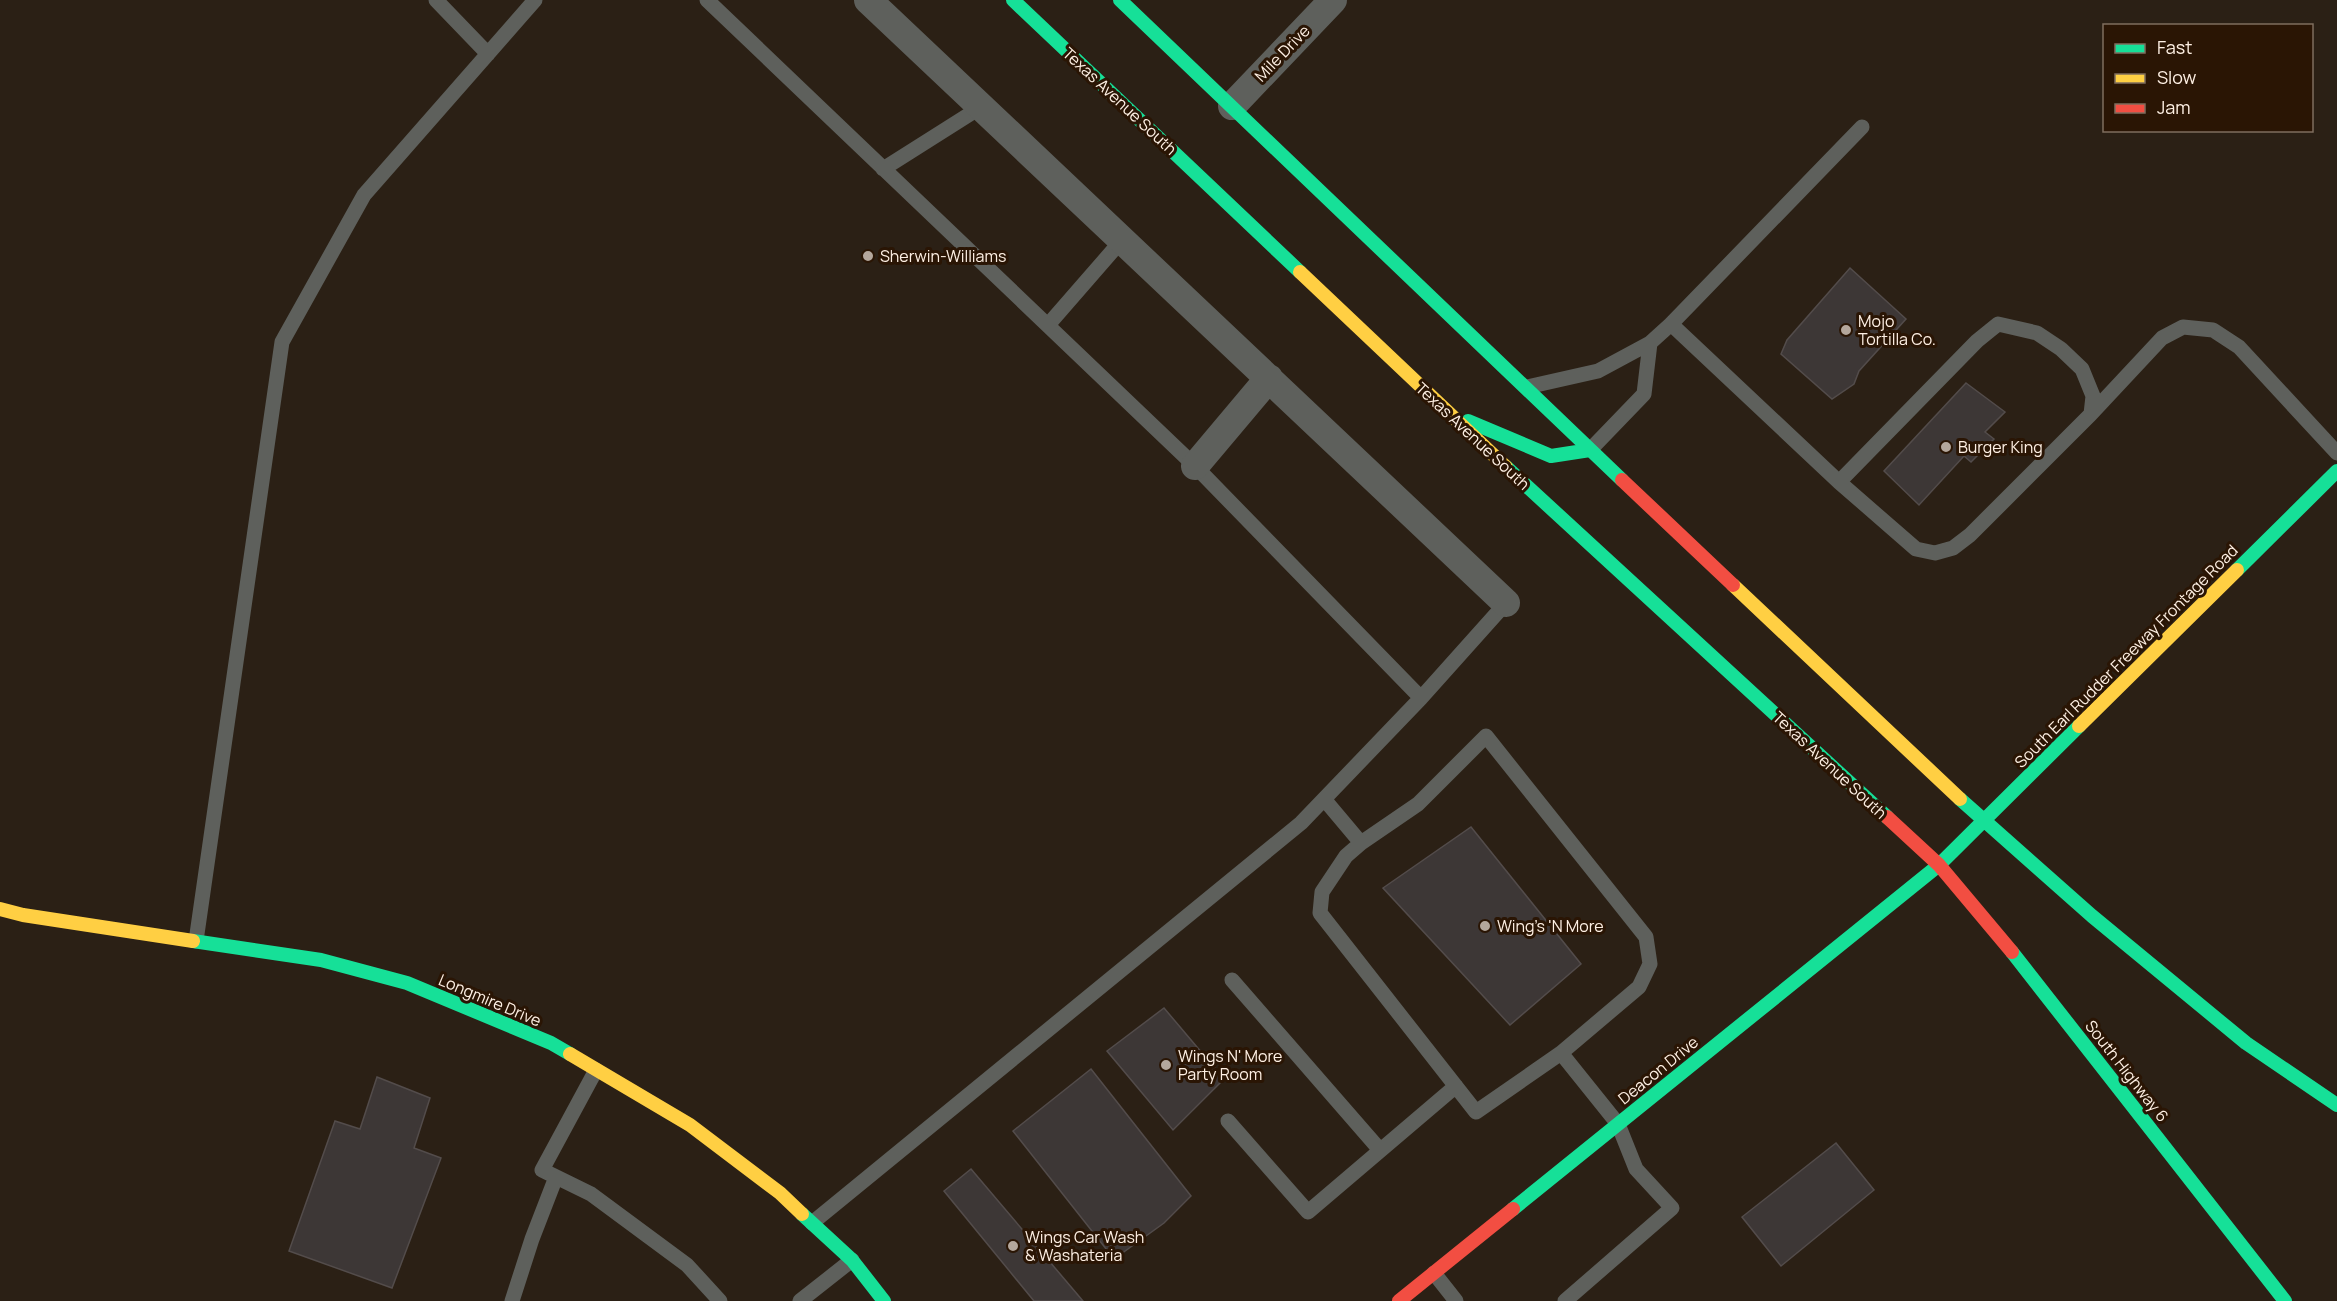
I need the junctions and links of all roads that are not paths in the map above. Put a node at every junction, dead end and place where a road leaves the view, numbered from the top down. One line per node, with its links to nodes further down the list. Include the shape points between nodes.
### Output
1 (436, 0): 8 (lane)
2 (535, 0): 8 (lane)
3 (707, 0): 12 (lane)
4 (868, 0): 10 (street)
5 (1013, 0): 19 (main road, Texas Avenue South)
6 (1120, 0): 9 (main road)
7 (1333, 0): 9 (street, Mile Drive)
8 (488, 54): 33 (lane, via 364,195 282,342)
9 (1232, 106): 18 (main road)
10 (981, 107): 12 (lane); 13 (street)
11 (1862, 127): 14 (lane)
12 (884, 169): 15 (lane)
13 (1122, 240): 15 (lane); 17 (street)
14 (1671, 324): 16 (lane); 25 (lane)
15 (1048, 326): 23 (lane)
16 (1650, 343): 18 (lane, via 1598,371); 21 (lane, via 1644,394)
17 (1269, 378): 23 (street); 26 (street)
18 (1524, 388): 21 (main road)
19 (1449, 414): 21 (main road, via 1551,456); 31 (main road, Texas Avenue South)
20 (2091, 414): 22 (lane, via 2162,338 2183,327 2213,330 2239,347); 25 (lane, via 1970,535 1953,548 1935,553 1916,549); 25 (lane, via 2093,396 2082,369 2037,333 1998,324)
21 (1590, 450): 29 (main road)
22 (2337, 453)
23 (1195, 466): 27 (lane)
24 (2337, 471): 29 (main road, South Earl Rudder Freeway Frontage Road)
25 (1839, 482)
26 (1506, 603): 27 (lane)
27 (1421, 698): 28 (lane)
28 (1324, 799): 30 (lane); 43 (lane, via 1292,830)
29 (1983, 821): 31 (main road, South Earl Rudder Freeway Frontage Road); 38 (main road, via 2246,1042)
30 (1361, 843): 35 (lane, via 1418,804 1486,736 1646,937 1650,964 1640,987); 37 (lane, via 1346,856 1322,892 1320,913)
31 (1939, 865): 40 (main road, Deacon Drive); 46 (main road, South Highway 6, via 2025,968)
32 (0, 909): 33 (main road, Longmire Drive)
33 (196, 941): 36 (main road, Longmire Drive, via 321,960 407,983 550,1043)
34 (1232, 980): 41 (lane)
35 (1561, 1053): 37 (lane, via 1476,1112); 40 (lane)
36 (596, 1070): 42 (lane, via 542,1170); 43 (main road, Longmire Drive, via 690,1125 780,1193)
37 (1456, 1086): 41 (lane)
38 (2337, 1105)
39 (1228, 1121): 41 (lane, via 1308,1212)
40 (1618, 1124): 45 (main road, Deacon Drive); 53 (lane, via 1636,1169 1672,1208)
41 (1380, 1150)
42 (556, 1178): 47 (lane); 48 (lane, via 591,1194 687,1265)
43 (812, 1224): 44 (main road, Longmire Drive)
44 (852, 1260): 49 (lane); 50 (main road, Longmire Drive)
45 (1434, 1273): 51 (main road, Deacon Drive); 52 (lane)
46 (2283, 1299)
47 (512, 1301)
48 (720, 1301)
49 (800, 1301)
50 (884, 1301)
51 (1399, 1301)
52 (1456, 1301)
53 (1565, 1301)

